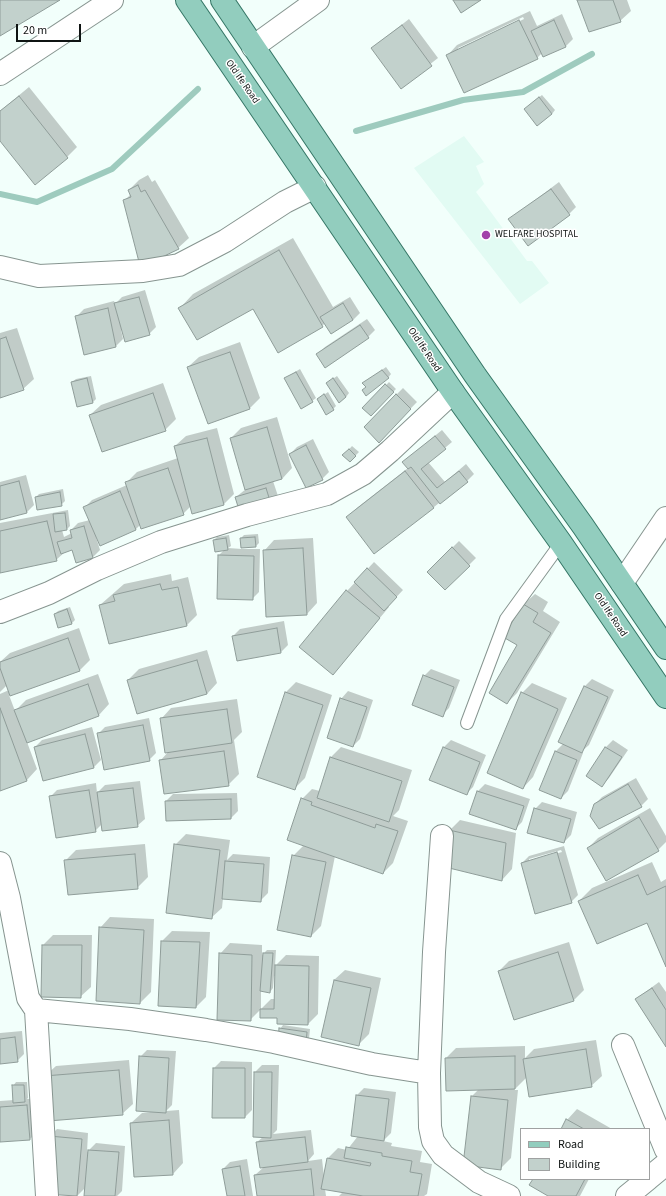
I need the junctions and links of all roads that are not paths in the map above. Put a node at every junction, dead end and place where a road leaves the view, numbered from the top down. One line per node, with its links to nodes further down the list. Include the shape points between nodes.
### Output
1 (112, 0): 6 (street)
2 (187, 0): 7 (main road, Old Ife Road)
3 (222, 0): 5 (main road)
4 (318, 0): 5 (street)
5 (253, 47): 9 (main road)
6 (0, 74)
7 (315, 187): 8 (street, via 285,202 225,241 179,265 144,271 39,276); 10 (main road, Old Ife Road)
8 (0, 267)
9 (430, 308): 10 (main road); 14 (main road)
10 (407, 324): 11 (main road, Old Ife Road)
11 (453, 392): 13 (main road, Old Ife Road); 15 (street, via 363,474 327,494 246,515 161,542 49,593)
12 (666, 518): 14 (street)
13 (561, 543): 17 (main road, Old Ife Road); 18 (lane, via 506,619)
14 (622, 583): 16 (main road)
15 (0, 612)
16 (666, 648)
17 (666, 697)
18 (467, 723)
19 (442, 836): 23 (street)
20 (0, 863): 21 (street, via 28,998)
21 (36, 1010): 23 (street, via 130,1019 206,1030); 28 (street)
22 (623, 1045): 24 (street)
23 (429, 1073): 29 (street, via 430,1127 433,1141 443,1155 479,1182)
24 (666, 1150)
25 (666, 1164): 26 (street)
26 (650, 1178)
27 (648, 1180): 30 (street)
28 (47, 1196)
29 (509, 1196)
30 (628, 1196)

